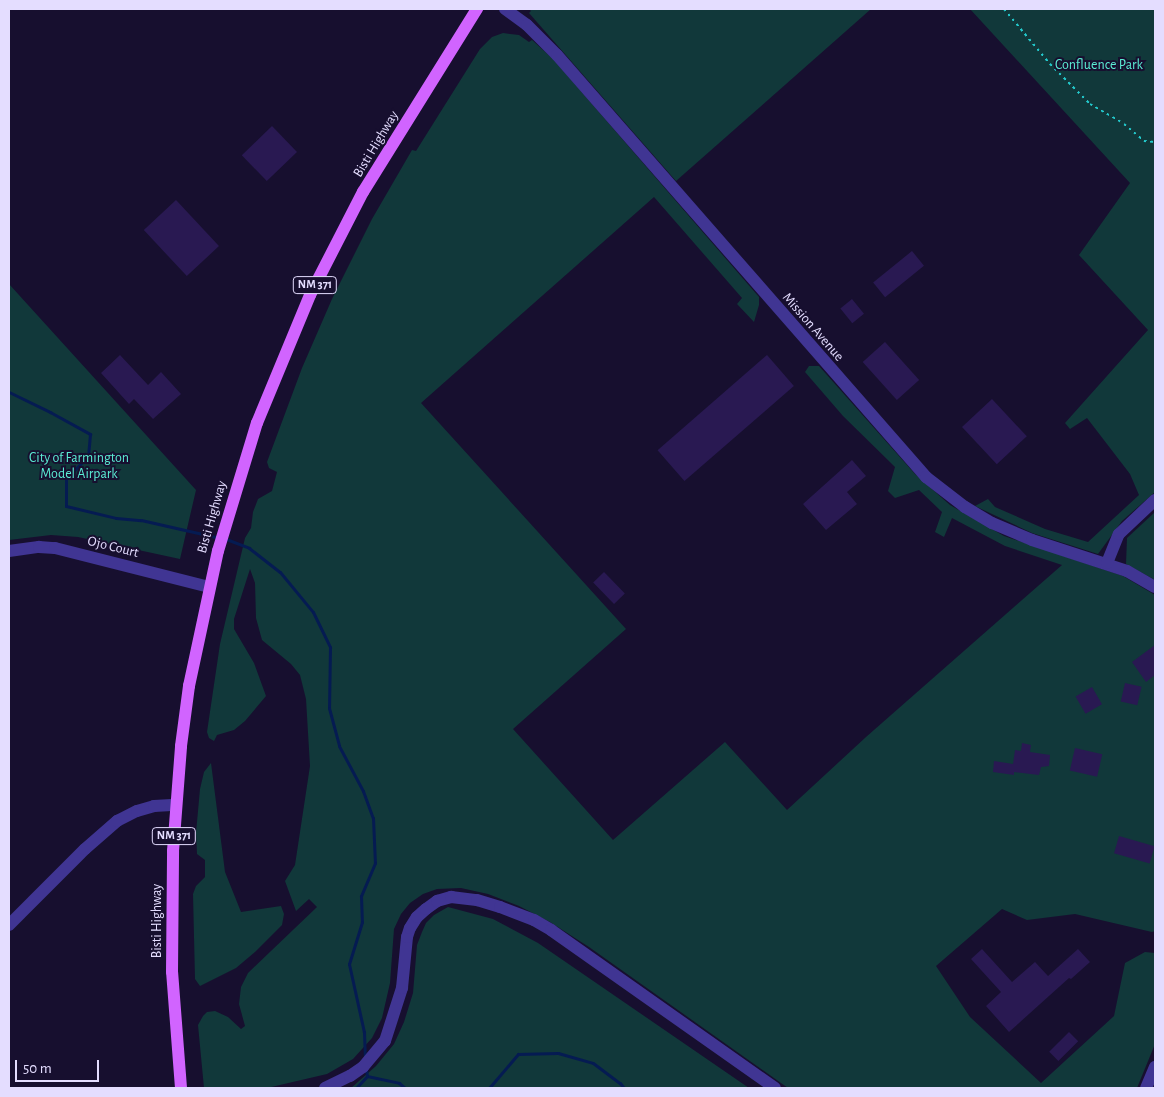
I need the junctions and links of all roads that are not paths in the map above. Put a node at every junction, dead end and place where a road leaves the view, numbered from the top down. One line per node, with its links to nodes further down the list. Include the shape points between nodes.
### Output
1 (477, 9): 6 (main road, Bisti Highway / NM 371, via 363,192 310,295 257,423)
2 (505, 9): 5 (street, Mission Avenue, via 527,25 557,55 926,477 992,523 1032,540)
3 (1155, 500): 5 (street, via 1120,534)
4 (9, 551): 6 (street, Ojo Court, via 55,548)
5 (1107, 563): 7 (street, Mission Avenue)
6 (209, 587): 8 (main road, Bisti Highway / NM 371, via 189,686)
7 (1155, 587)
8 (176, 805): 9 (street, via 154,806 117,821 84,849); 12 (main road, Bisti Highway / NM 371, via 171,934)
9 (9, 925)
10 (1155, 1067): 11 (street)
11 (1151, 1083)
12 (182, 1088)
13 (325, 1088): 14 (street, via 363,1067 384,1041 402,988 410,928 426,908 450,898 485,902 534,920)
14 (775, 1088)

